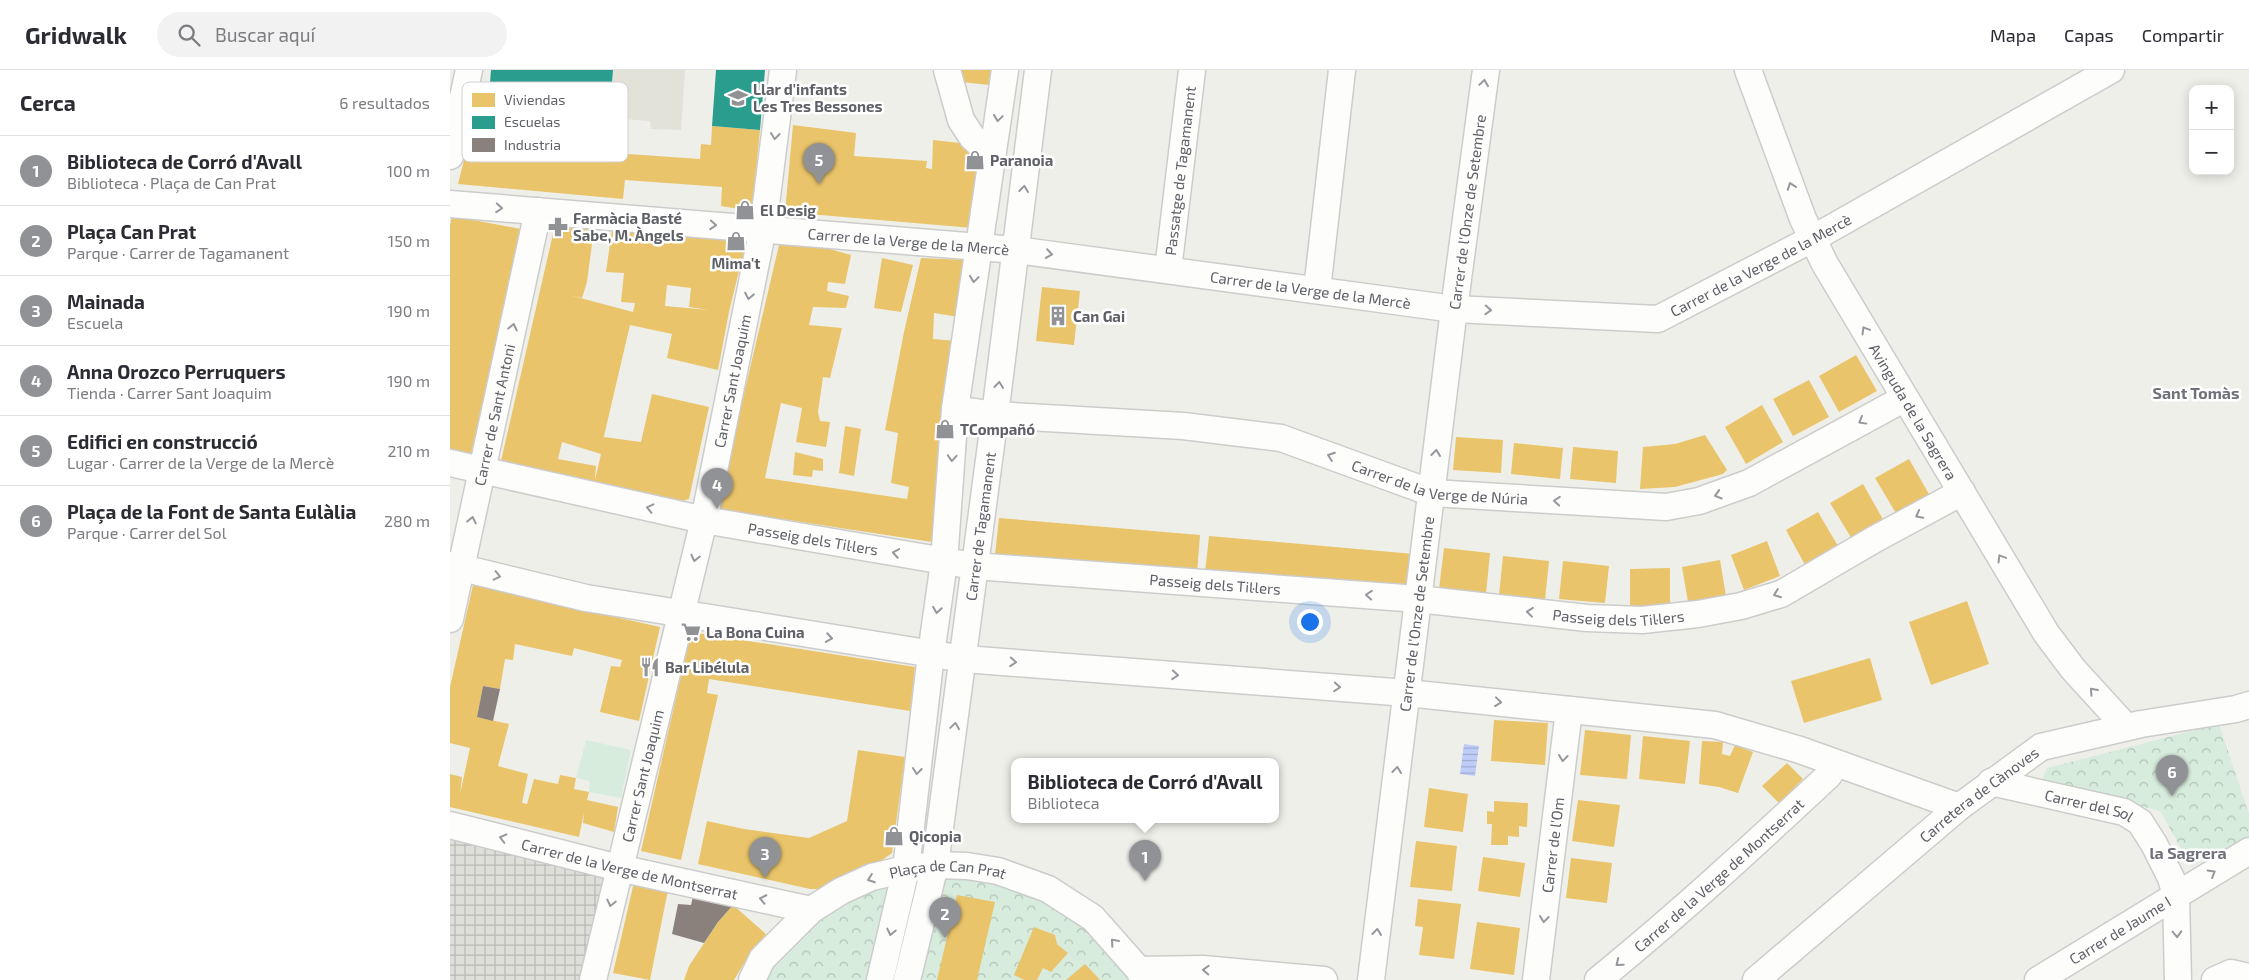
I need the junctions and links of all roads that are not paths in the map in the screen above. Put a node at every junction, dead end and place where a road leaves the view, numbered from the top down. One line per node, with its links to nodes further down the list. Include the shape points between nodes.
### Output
1 (783, 70): 15 (street, Carrer Sant Joaquim, one-way to 15)
2 (947, 70): 11 (street, via 961,120 972,137)
3 (1005, 70): 11 (street, Carrer de Tagamanent, one-way to 11)
4 (1038, 70): 18 (street, Carrer de Tagamanent, one-way to 4)
5 (1192, 70): 19 (street, Passatge de Tagamanent)
6 (1342, 70): 20 (street)
7 (1486, 70): 21 (street, Carrer de l'Onze de Setembre, one-way to 7)
8 (1748, 70): 16 (street, Avinguda de la Sagrera, one-way to 8)
9 (2111, 70): 16 (street, Carrer de la Verge de la Mercè)
10 (462, 102): 12 (street)
11 (992, 155): 17 (street, Carrer de Tagamanent)
12 (450, 156)
13 (450, 204): 14 (street, Carrer de la Verge de la Mercè, one-way to 14)
14 (538, 211): 15 (street, Carrer de la Verge de la Mercè, one-way to 15); 26 (street, Carrer de Sant Antoni, one-way to 14)
15 (763, 228): 17 (street, Carrer de la Verge de la Mercè); 29 (street, Carrer Sant Joaquim, one-way to 29)
16 (1812, 238): 21 (street, Carrer de la Verge de la Mercè, one-way to 16, via 1658,319); 22 (street, Avinguda de la Sagrera, one-way to 16)
17 (979, 247): 18 (street, Carrer de la Verge de la Mercè); 23 (street, Carrer de Tagamanent, one-way to 23)
18 (1016, 250): 19 (street, Carrer de la Verge de la Mercè, one-way to 19); 24 (street, Carrer de Tagamanent, one-way to 18)
19 (1168, 270): 20 (street, Carrer de la Verge de la Mercè)
20 (1317, 290): 21 (street, Carrer de la Verge de la Mercè)
21 (1454, 309): 28 (street, Carrer de l'Onze de Setembre, one-way to 21)
22 (1905, 398): 27 (street, Avinguda de la Sagrera); 28 (street, Carrer de la Verge de Núria, one-way to 28, via 1749,483 1666,507)
23 (956, 409): 24 (street, Carrer de la Verge de Núria); 30 (street, Carrer de Tagamanent, one-way to 30)
24 (995, 415): 28 (street, Carrer de la Verge de Núria, one-way to 24, via 1281,438 1183,426); 31 (street, Carrer de Tagamanent)
25 (450, 463): 26 (street, Passeig dels Til·lers)
26 (482, 470): 29 (street, Passeig dels Til·lers, one-way to 26); 32 (street, Carrer de Sant Antoni, one-way to 26)
27 (1962, 492): 33 (street, Passeig dels Til·lers, one-way to 33, via 1781,594 1741,606 1642,620 1587,618); 41 (street, Avinguda de la Sagrera, one-way to 27, via 2073,669 2046,633)
28 (1432, 493): 33 (street, Carrer de l'Onze de Setembre)
29 (704, 520): 30 (street, Passeig dels Til·lers, one-way to 29); 34 (street, Carrer Sant Joaquim, one-way to 34)
30 (944, 562): 31 (street, Passeig dels Til·lers); 36 (street, Carrer de Tagamanent, one-way to 36)
31 (974, 566): 33 (street, Passeig dels Til·lers, one-way to 31); 37 (street, Carrer de Tagamanent)
32 (456, 567): 34 (street, one-way to 34, via 586,598); 35 (street, Carrer de Sant Antoni)
33 (1418, 599): 38 (street, Carrer de l'Onze de Setembre)
34 (682, 614): 36 (street, one-way to 36); 48 (street, Carrer Sant Joaquim)
35 (450, 619)
36 (931, 654): 37 (street); 49 (street, Carrer de Tagamanent, one-way to 49)
37 (964, 659): 38 (street, one-way to 38); 47 (street, Carrer de Tagamanent, one-way to 37)
38 (1407, 693): 40 (street, one-way to 40); 59 (street, Carrer de l'Onze de Setembre, one-way to 38)
39 (2249, 705): 41 (street, Carretera de Cànoves)
40 (1570, 710): 42 (street, via 1715,725 1800,750); 60 (street, Carrer de l'Om, one-way to 60)
41 (2126, 727): 43 (street, Carretera de Cànoves, via 2041,747)
42 (1836, 765): 44 (street); 61 (street, Carrer de la Verge de Montserrat, one-way to 61, via 1736,862 1664,927)
43 (1991, 782): 44 (street, Carretera de Cànoves); 50 (street, Carrer del Sol, via 2124,812 2140,822)
44 (1959, 807): 62 (street, Carretera de Cànoves)
45 (450, 824): 48 (street, Carrer de la Verge de Montserrat, one-way to 45)
46 (2249, 851): 50 (street, Carrer de Jaume I, one-way to 46)
47 (935, 865): 49 (street, Plaça de Can Prat); 52 (street, Plaça de Can Prat, one-way to 47, via 1093,918 1048,889 998,871); 57 (street, Carrer de Tagamanent)
48 (619, 868): 51 (street, Carrer de la Verge de Montserrat, one-way to 48); 54 (street, Carrer Sant Joaquim, one-way to 54)
49 (906, 869): 51 (street, Plaça de Can Prat, one-way to 51, via 872,877); 56 (street, Carrer de Tagamanent, one-way to 56)
50 (2176, 895): 63 (street, Carrer de Jaume I); 64 (street, Carrer del Sol, one-way to 64)
51 (811, 910): 55 (street, Plaça de Can Prat, via 762,959)
52 (1141, 975): 58 (street, one-way to 52, via 1203,969)
53 (2249, 977): 65 (street, via 2230,973)
54 (593, 980)
55 (752, 980)
56 (880, 980)
57 (907, 980)
58 (1324, 980)
59 (1371, 980)
60 (1536, 980)
61 (1598, 980)
62 (1756, 980)
63 (2038, 980)
64 (2178, 980)
65 (2215, 980)

